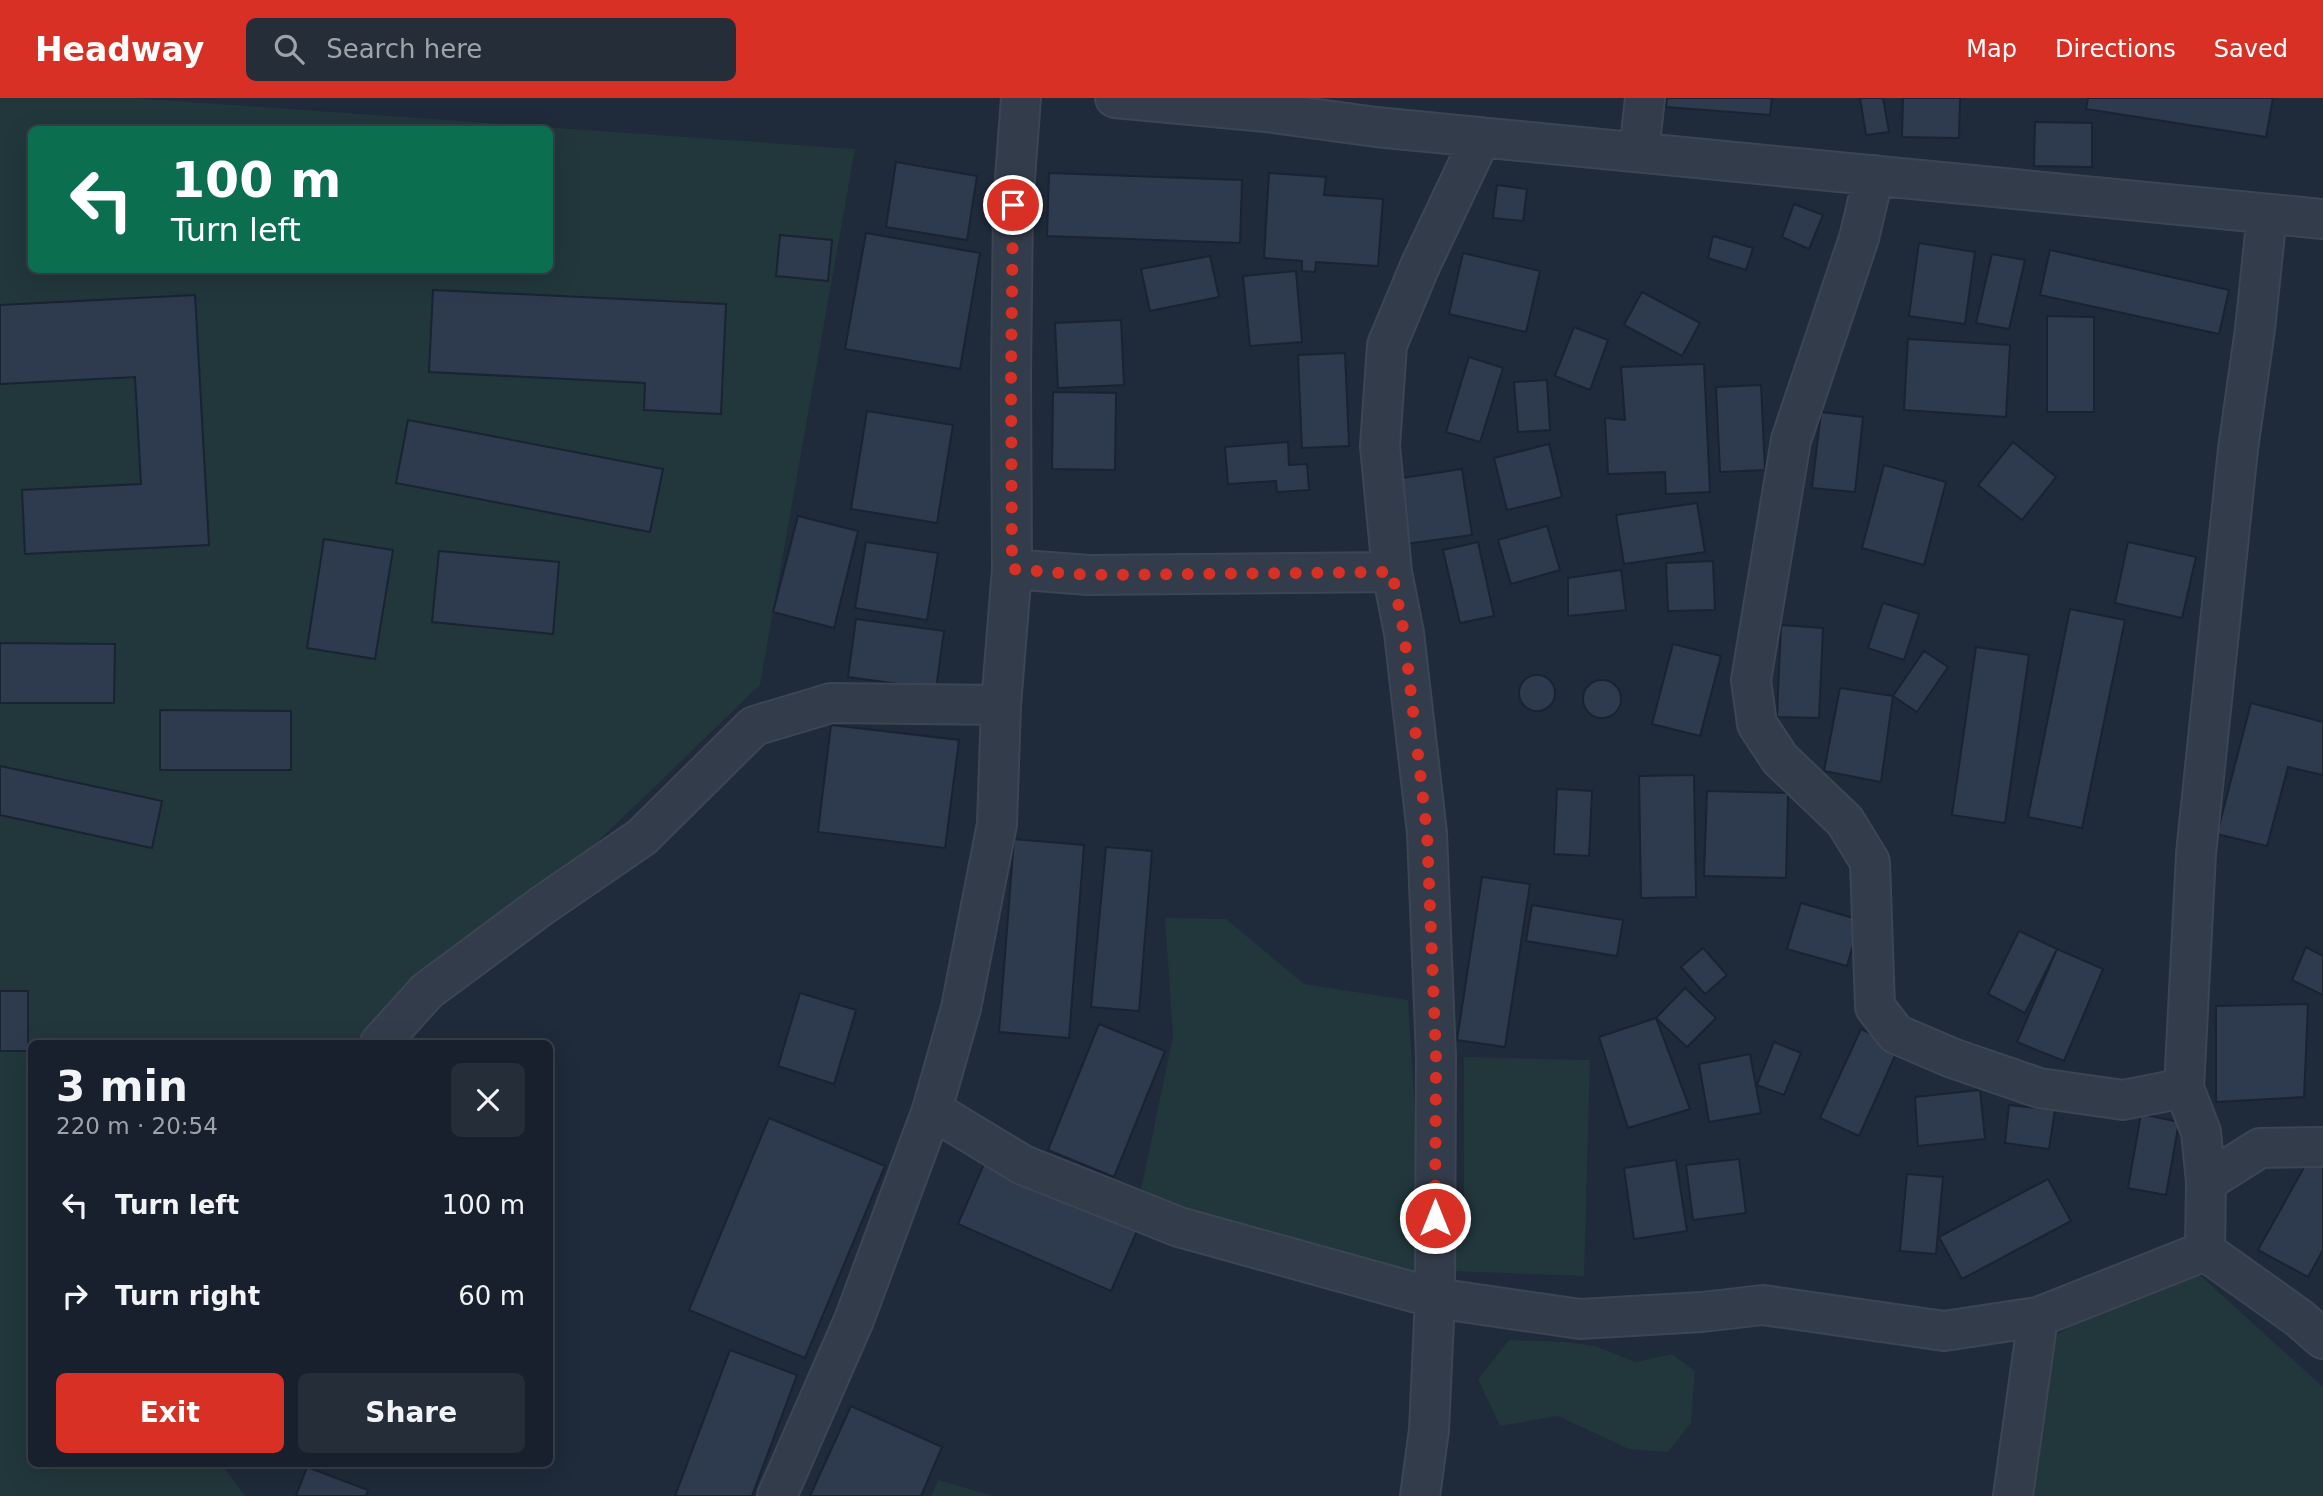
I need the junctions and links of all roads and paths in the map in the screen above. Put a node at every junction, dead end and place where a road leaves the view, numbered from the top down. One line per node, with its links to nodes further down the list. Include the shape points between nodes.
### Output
1 (1021, 98): 10 (street, via 1013,205)
2 (1115, 98): 4 (street)
3 (1645, 98): 6 (street)
4 (1261, 105): 5 (street, via 1376,127)
5 (1480, 137): 6 (street); 11 (street, via 1387,345 1380,446)
6 (1639, 152): 7 (street)
7 (1874, 175): 8 (street); 14 (street, via 1859,238 1791,440 1751,680 1757,724 1780,759 1845,821 1870,862 1875,1007 1896,1034 2039,1088 2123,1100)
8 (2267, 214): 9 (street); 14 (street, via 2196,854)
9 (2323, 219)
10 (1012, 569): 11 (street, via 1088,575); 12 (street)
11 (1392, 572): 19 (street, via 1404,633 1427,833 1436,1057)
12 (1002, 705): 13 (street, via 831,703 754,726 642,837 427,991); 15 (street, via 997,824 961,1008)
13 (383, 1040)
14 (2185, 1087): 17 (street, via 2201,1132)
15 (932, 1110): 19 (street, via 1024,1165 1179,1227); 22 (street, via 854,1320)
16 (2323, 1147): 17 (street, via 2260,1148)
17 (2206, 1182): 18 (street)
18 (2205, 1251): 20 (street); 21 (street)
19 (1435, 1298): 20 (street, via 1580,1319 1763,1305 1944,1331); 23 (street, via 1429,1430)
20 (2038, 1317): 24 (street)
21 (2323, 1339)
22 (777, 1496)
23 (1420, 1496)
24 (2013, 1496)

